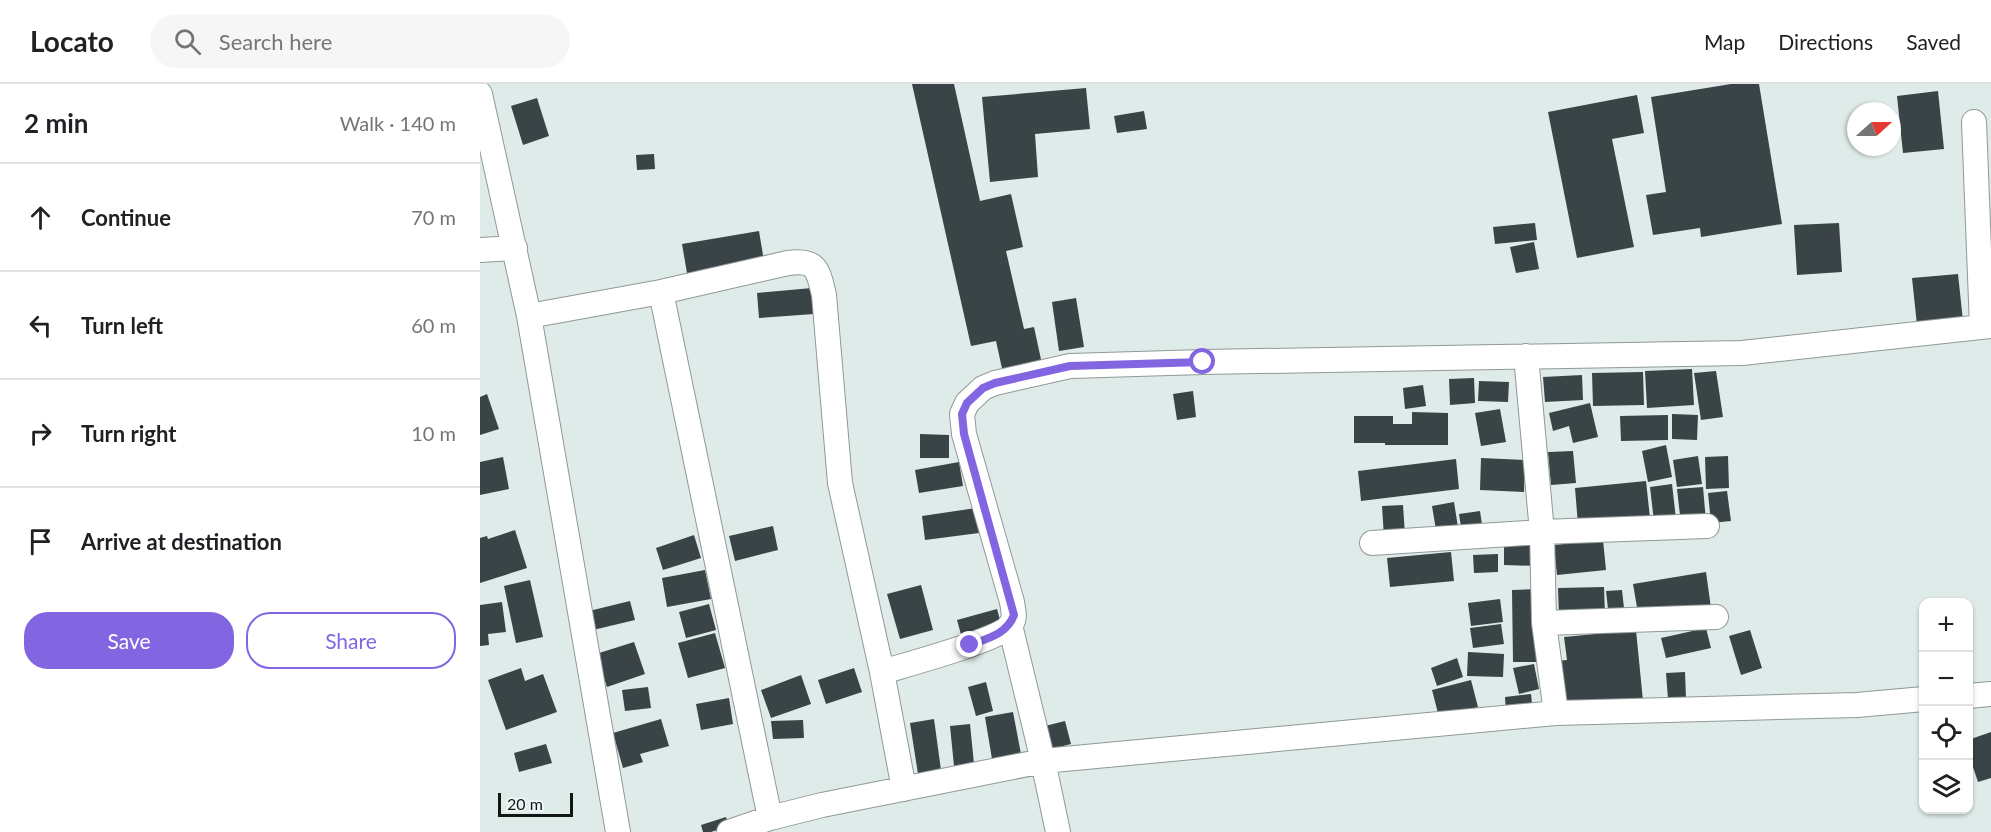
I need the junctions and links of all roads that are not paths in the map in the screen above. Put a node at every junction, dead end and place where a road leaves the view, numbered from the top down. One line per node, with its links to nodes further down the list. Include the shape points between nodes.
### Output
1 (480, 94): 3 (street)
2 (1974, 122): 7 (street)
3 (515, 248): 4 (street); 6 (street)
4 (480, 250)
5 (661, 292): 6 (street); 15 (street, via 803,261 820,276 840,483); 22 (street)
6 (529, 316): 23 (street)
7 (1986, 327): 8 (street, via 1742,353)
8 (1526, 356): 10 (street); 14 (street, via 1070,366 983,388 967,403 962,414 964,434 1012,602 1014,615)
9 (1707, 526): 10 (street)
10 (1542, 532): 11 (street); 13 (street)
11 (1372, 543)
12 (1716, 616): 13 (street)
13 (1545, 623): 19 (street)
14 (1010, 625): 15 (street, via 970,645); 20 (street)
15 (882, 672): 21 (street)
16 (1991, 694): 17 (street)
17 (1973, 696)
18 (1919, 699): 19 (street, via 1857,705)
19 (1556, 713): 20 (street)
20 (1043, 761): 21 (street); 25 (street)
21 (904, 789): 22 (street)
22 (770, 818): 24 (street)
23 (618, 832)
24 (729, 832)
25 (1058, 832)

